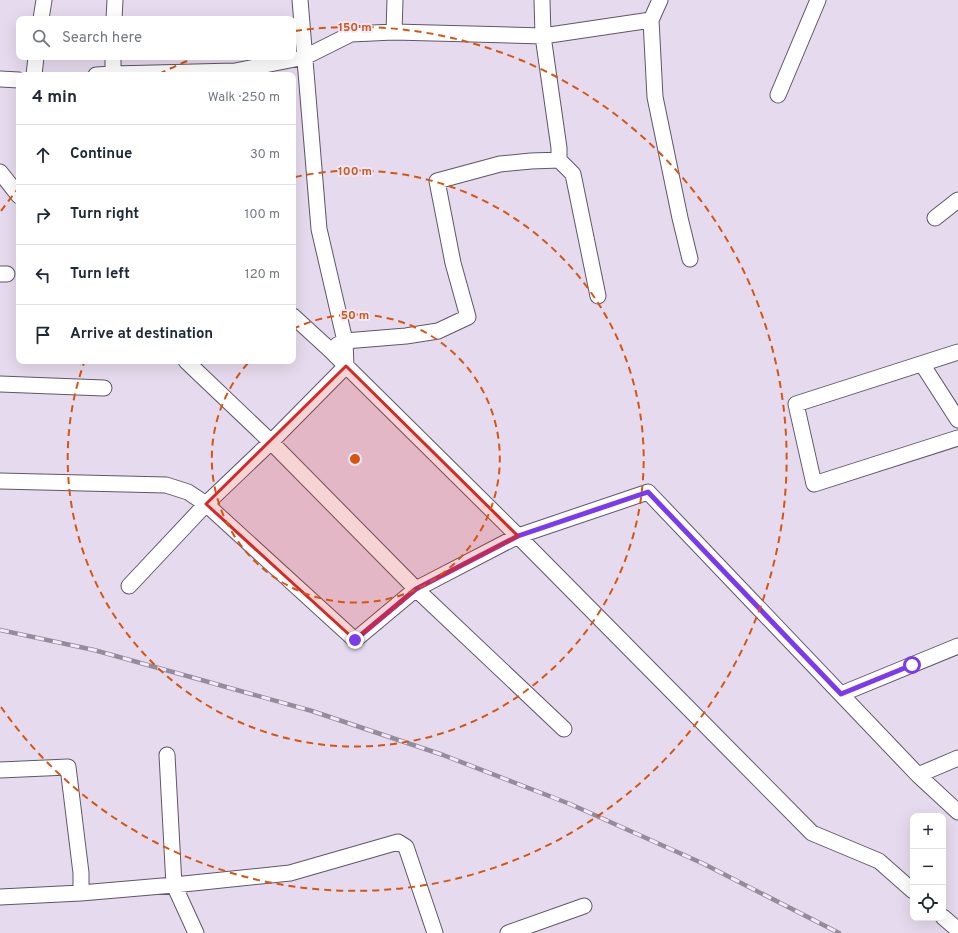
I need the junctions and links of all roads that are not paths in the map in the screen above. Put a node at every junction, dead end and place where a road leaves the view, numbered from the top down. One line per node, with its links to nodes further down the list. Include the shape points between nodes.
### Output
1 (44, 0): 8 (street)
2 (115, 0): 9 (street)
3 (300, 0): 13 (street)
4 (395, 0): 11 (street)
5 (542, 0): 12 (street)
6 (660, 0): 10 (street)
7 (818, 0): 23 (street)
8 (41, 16)
9 (114, 16)
10 (651, 20): 12 (street); 29 (street, via 655,97)
11 (394, 32): 12 (street); 13 (street, via 351,34)
12 (543, 36): 24 (street)
13 (305, 57): 14 (street); 32 (street, via 319,229)
14 (296, 59)
15 (36, 60): 18 (street)
16 (113, 60): 19 (street)
17 (290, 60): 20 (street, via 235,71)
18 (34, 72)
19 (113, 72)
20 (194, 72)
21 (0, 79): 22 (street)
22 (16, 80)
23 (778, 95)
24 (559, 160): 30 (street, via 573,174); 32 (street, via 500,164 437,181 453,263 468,317 438,331)
25 (0, 172): 26 (street)
26 (16, 192)
27 (958, 200): 28 (street)
28 (935, 218)
29 (690, 259)
30 (598, 296)
31 (296, 319): 33 (street)
32 (345, 341): 33 (street); 37 (street)
33 (329, 349): 37 (street)
34 (958, 352): 36 (street)
35 (189, 364): 42 (street)
36 (922, 364): 40 (street); 41 (street, via 796,404 814,484)
37 (346, 366): 42 (street); 45 (street)
38 (0, 384): 39 (street)
39 (104, 388)
40 (958, 420)
41 (958, 438)
42 (271, 442): 44 (street); 47 (street)
43 (0, 481): 44 (street, via 166,485 188,492)
44 (206, 504): 46 (street); 47 (street, via 355,640)
45 (518, 536): 47 (street); 49 (street, via 648,492); 57 (street, via 812,833 878,861)
46 (129, 586)
47 (416, 589): 50 (street)
48 (958, 646): 49 (street)
49 (841, 694): 54 (street)
50 (564, 729)
51 (167, 754): 56 (street)
52 (958, 758): 54 (street)
53 (0, 770): 58 (street, via 68,767 81,872)
54 (918, 775): 55 (street)
55 (958, 812)
56 (174, 885): 58 (street); 63 (street); 64 (street, via 290,873 398,842 406,847)
57 (910, 888)
58 (81, 893): 59 (street)
59 (0, 897)
60 (584, 906): 65 (street)
61 (946, 920): 62 (street)
62 (958, 930)
63 (196, 933)
64 (435, 933)
65 (508, 933)

